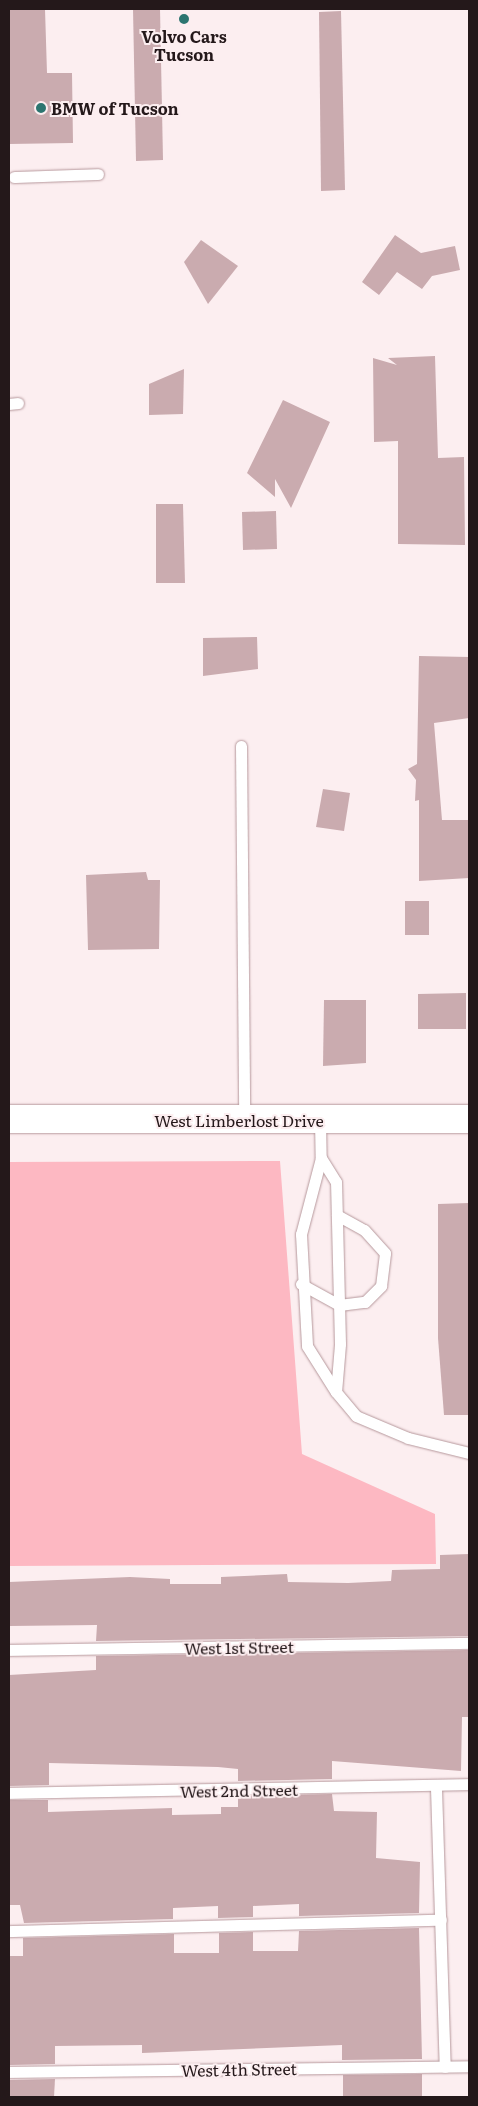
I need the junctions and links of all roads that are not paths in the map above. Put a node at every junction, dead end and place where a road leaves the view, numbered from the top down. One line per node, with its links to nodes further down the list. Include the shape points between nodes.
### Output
1 (98, 174): 2 (lane)
2 (14, 176)
3 (241, 746): 5 (lane)
4 (9, 1119): 5 (street, West Limberlost Drive)
5 (244, 1119): 7 (street, West Limberlost Drive)
6 (469, 1119): 7 (street, West Limberlost Drive)
7 (320, 1120): 8 (lane)
8 (321, 1158): 9 (lane, via 336,1182); 10 (lane, via 301,1234)
9 (337, 1216): 11 (lane); 11 (lane, via 364,1230 385,1253 381,1286 364,1302)
10 (302, 1284): 11 (lane); 12 (lane, via 307,1346)
11 (339, 1305): 12 (lane)
12 (336, 1392): 13 (lane, via 356,1416 376,1426)
13 (469, 1452)
14 (469, 1643): 15 (lane, West 1st Street)
15 (9, 1650)
16 (469, 1784): 17 (lane, West 2nd Street)
17 (436, 1788): 18 (lane, West 2nd Street); 19 (lane)
18 (9, 1793)
19 (440, 1920): 20 (lane); 21 (lane)
20 (9, 1931)
21 (445, 2066): 22 (lane, West 4th Street); 23 (lane, West 4th Street)
22 (469, 2066)
23 (9, 2072)

